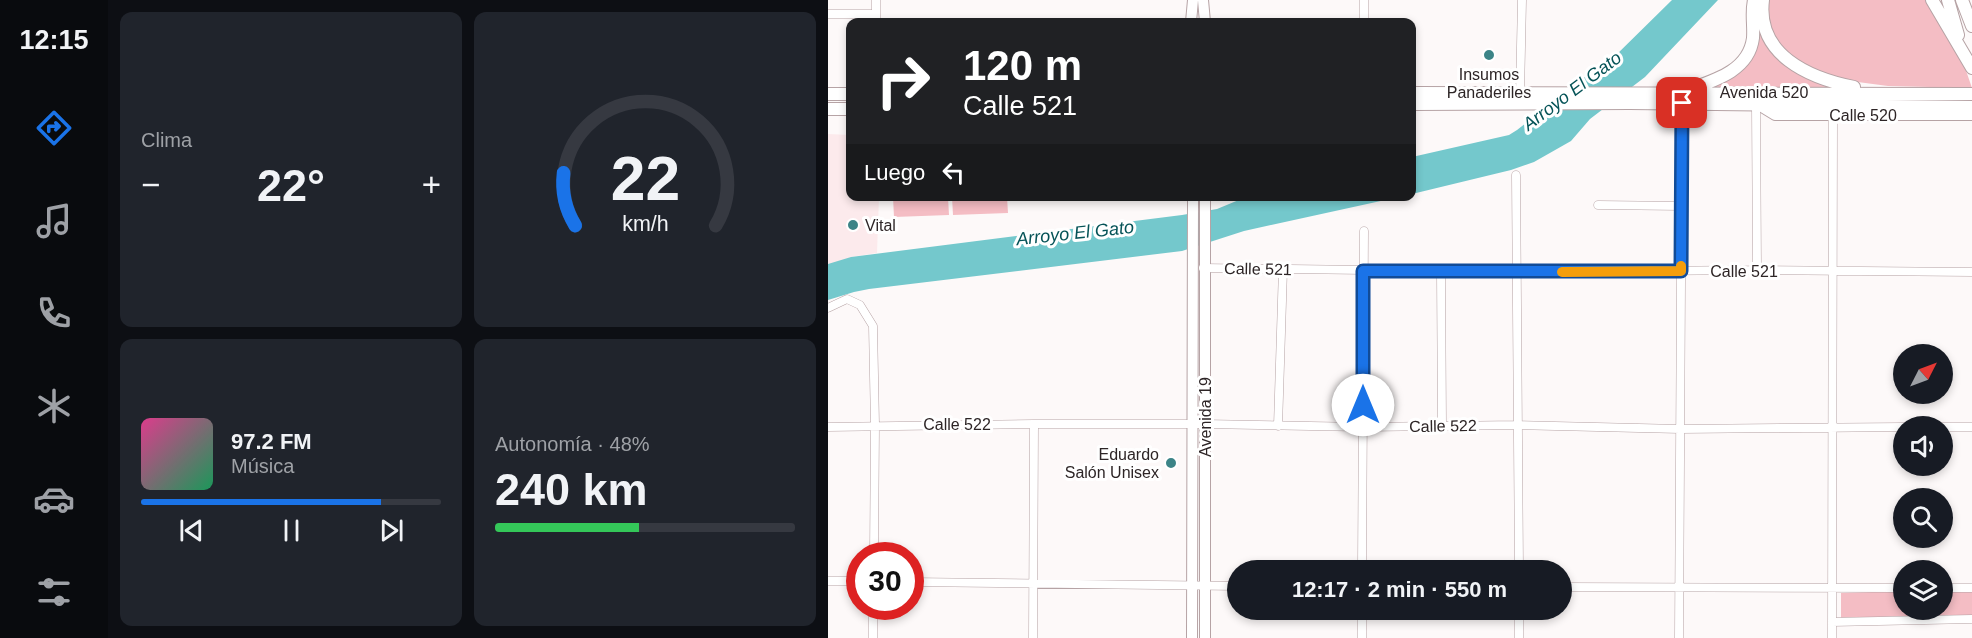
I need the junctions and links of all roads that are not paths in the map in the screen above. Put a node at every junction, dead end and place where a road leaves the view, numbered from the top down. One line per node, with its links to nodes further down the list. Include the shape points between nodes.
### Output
1 (876, 0): 12 (street)
2 (1193, 0): 13 (main road)
3 (1203, 0): 14 (main road)
4 (1364, 0): 15 (street)
5 (1522, 0): 20 (street)
6 (1754, 0): 25 (main road, via 1753,36 1746,58 1724,76)
7 (1763, 0): 18 (main road, via 1765,31 1788,60 1812,75)
8 (1932, 0): 17 (main road)
9 (1948, 0): 17 (main road)
10 (1962, 0): 16 (main road)
11 (828, 14): 12 (street)
12 (876, 18)
13 (1191, 18)
14 (1204, 18)
15 (1364, 18)
16 (1972, 26)
17 (1967, 60)
18 (1875, 92): 23 (main road, Avenida 520); 25 (main road, Avenida 520)
19 (1416, 93): 20 (main road, Avenida 520)
20 (1520, 93): 24 (main road, Avenida 520)
21 (828, 94): 22 (main road)
22 (846, 94)
23 (1972, 94)
24 (1630, 97): 25 (main road, Avenida 520); 26 (main road, Avenida 520, via 1545,104)
25 (1682, 98): 27 (main road, Avenida 520); 37 (street)
26 (1416, 104)
27 (1756, 104): 28 (main road, Avenida 520); 31 (main road, Calle 520, via 1775,115); 42 (street)
28 (1972, 107)
29 (828, 109): 30 (main road)
30 (846, 109)
31 (1833, 115): 32 (main road, Calle 520); 47 (street)
32 (1972, 115)
33 (1516, 175): 46 (street)
34 (1192, 201): 39 (main road, Avenida 19)
35 (1205, 201): 40 (main road, Avenida 19)
36 (1598, 206): 37 (street)
37 (1681, 206): 44 (street)
38 (1364, 231): 43 (street)
39 (1192, 268): 40 (street, Calle 521); 51 (main road, Avenida 19)
40 (1204, 268): 41 (street, Calle 521); 52 (main road, Avenida 19)
41 (1282, 269): 43 (street, Calle 521); 55 (street)
42 (1757, 270): 44 (street, Calle 521); 47 (street, Calle 521)
43 (1363, 271): 45 (street, Calle 521); 62 (street)
44 (1681, 271): 46 (street, Calle 521); 63 (street)
45 (1441, 272): 46 (street, Calle 521); 56 (street)
46 (1518, 272): 54 (street)
47 (1833, 272): 48 (street, Calle 521); 58 (street)
48 (1972, 272)
49 (828, 308): 53 (street, via 847,299 860,305 873,326)
50 (1034, 424): 51 (street, Calle 522); 53 (street, Calle 522); 70 (street)
51 (1191, 424): 52 (street, Calle 522); 71 (main road, Avenida 19)
52 (1205, 424): 55 (street, Calle 522); 72 (main road, Avenida 19)
53 (875, 425): 57 (street, Calle 522); 64 (street)
54 (1518, 425): 56 (street, Calle 522); 63 (street, Calle 522); 66 (street)
55 (1278, 426): 62 (street, Calle 522)
56 (1442, 426): 62 (street, Calle 522)
57 (828, 427)
58 (1832, 427): 59 (street, Calle 522); 63 (street, Calle 522); 76 (street)
59 (1893, 427)
60 (1953, 427): 61 (street)
61 (1972, 427)
62 (1363, 428): 65 (street)
63 (1680, 429): 75 (street)
64 (874, 542)
65 (1362, 560)
66 (1519, 560)
67 (828, 581): 68 (street)
68 (846, 581)
69 (924, 582): 70 (street)
70 (1033, 582): 71 (street); 86 (street)
71 (1192, 585): 72 (street); 87 (main road, Avenida 19)
72 (1205, 586): 73 (street); 88 (main road, Avenida 19)
73 (1227, 586)
74 (1572, 587): 75 (street)
75 (1679, 588): 76 (street); 91 (street)
76 (1832, 588): 77 (street); 84 (street)
77 (1893, 588)
78 (1953, 588): 79 (street)
79 (1972, 588)
80 (1972, 619): 84 (street)
81 (873, 620): 85 (street)
82 (1362, 620): 89 (street)
83 (1519, 620): 90 (street)
84 (1832, 622): 92 (street)
85 (873, 638)
86 (1033, 638)
87 (1192, 638)
88 (1205, 638)
89 (1362, 638)
90 (1519, 638)
91 (1679, 638)
92 (1832, 638)

